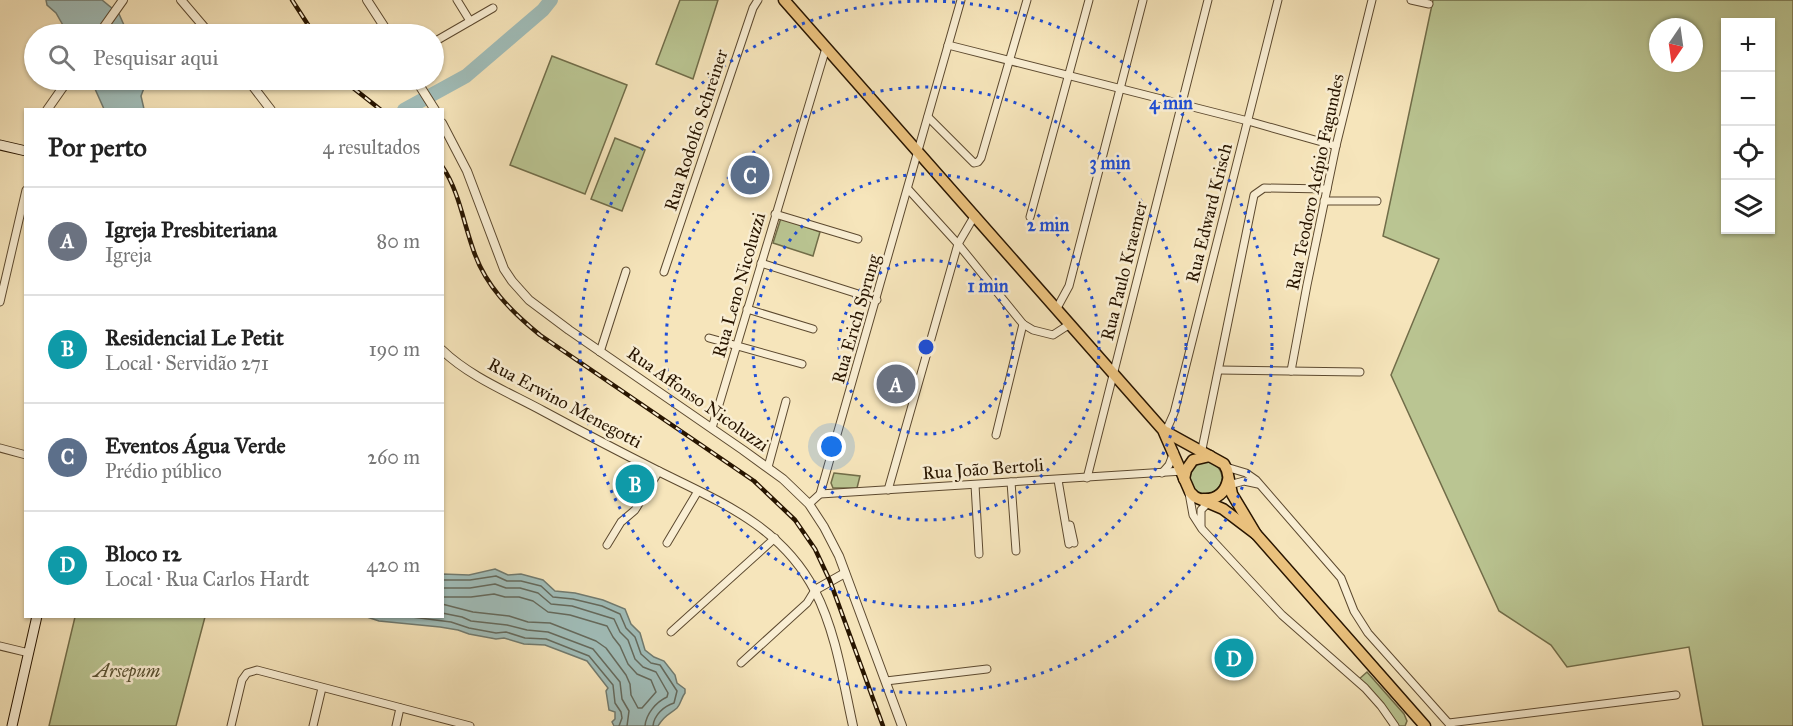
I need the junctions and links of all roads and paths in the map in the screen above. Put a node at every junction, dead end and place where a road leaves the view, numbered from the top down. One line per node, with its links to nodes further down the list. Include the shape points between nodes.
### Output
1 (123, 0): 18 (street)
2 (181, 0): 19 (street)
3 (367, 0): 20 (street)
4 (457, 0): 17 (street)
5 (758, 0): 55 (street, Rua Rodolfo Schreiner)
6 (784, 0): 23 (highway)
7 (961, 0): 22 (street, Rua Erich Sprung)
8 (1027, 0): 24 (street)
9 (1089, 0): 25 (street)
10 (1143, 0): 26 (street)
11 (1208, 0): 30 (street, Rua Paulo Kraemer)
12 (1278, 0): 35 (street, Rua Edward Krisch)
13 (1372, 0): 39 (street, Rua Teodoro Acípio Fagundes)
14 (1411, 0): 15 (street)
15 (1429, 4)
16 (493, 8): 17 (street)
17 (470, 21): 21 (street)
18 (106, 24)
19 (201, 24)
20 (383, 24)
21 (444, 36)
22 (948, 45): 24 (street); 34 (street, Rua Erich Sprung)
23 (826, 48): 42 (highway); 48 (street, Rua Leno Nicoluzzi)
24 (1010, 61): 25 (street); 34 (street, via 978,162)
25 (1069, 75): 26 (street); 50 (street)
26 (1121, 89): 30 (street); 58 (street, via 1069,286)
27 (61, 90): 32 (street)
28 (256, 90): 33 (street)
29 (423, 90): 31 (street)
30 (1181, 104): 35 (street); 71 (street, Rua Paulo Kraemer)
31 (433, 106)
32 (48, 108)
33 (269, 108)
34 (928, 117): 42 (street, Rua Erich Sprung)
35 (1248, 121): 39 (street); 74 (street, Rua Edward Krisch, via 1174,413)
36 (444, 127): 66 (street, Rua Affonso Nicoluzzi, via 467,171 496,251 512,281 540,309)
37 (0, 145): 40 (main road)
38 (24, 145): 40 (street)
39 (1336, 146): 44 (street, Rua Teodoro Acípio Fagundes)
40 (13, 148): 41 (main road)
41 (24, 151)
42 (919, 151): 43 (street, Rua Erich Sprung); 49 (highway)
43 (908, 189): 52 (street); 56 (street, Rua Erich Sprung)
44 (1326, 189): 46 (street, Rua Teodoro Acípio Fagundes); 68 (street, via 1264,188 1254,195)
45 (24, 199): 57 (street)
46 (1324, 201): 47 (street); 69 (street, Rua Teodoro Acípio Fagundes)
47 (1377, 201)
48 (775, 214): 51 (street); 53 (street, Rua Leno Nicoluzzi)
49 (975, 215): 52 (street); 58 (highway)
50 (1030, 217)
51 (858, 239)
52 (958, 244): 60 (street); 94 (street)
53 (761, 263): 56 (street); 59 (street, Rua Leno Nicoluzzi)
54 (626, 271): 66 (street)
55 (664, 272)
56 (877, 300): 96 (street, Rua Erich Sprung)
57 (0, 302)
58 (1057, 308): 61 (highway)
59 (747, 309): 62 (street); 64 (street, Rua Leno Nicoluzzi)
60 (1023, 324): 61 (street, via 1053,335); 76 (street)
61 (1070, 324): 71 (highway)
62 (813, 328)
63 (709, 338): 64 (street)
64 (737, 345): 67 (street); 73 (street, Rua Leno Nicoluzzi)
65 (444, 352): 84 (street, Rua Erwino Menegotti, via 469,371)
66 (600, 352): 73 (street, Rua Affonso Nicoluzzi)
67 (802, 364)
68 (1219, 370): 69 (street); 75 (street)
69 (1291, 371): 70 (street)
70 (1360, 372)
71 (1114, 374): 74 (highway); 87 (street, Rua Paulo Kraemer)
72 (786, 400): 82 (street)
73 (712, 428): 82 (street, Rua Affonso Nicoluzzi)
74 (1164, 431): 77 (highway); 79 (highway)
75 (1206, 434): 77 (street, via 1197,441); 81 (street)
76 (996, 435)
77 (1180, 441): 81 (highway)
78 (0, 448): 80 (street)
79 (1174, 451): 85 (street); 86 (highway)
80 (24, 454)
81 (1203, 456): 83 (highway, via 1217,459); 86 (highway, via 1192,461)
82 (768, 467): 98 (street, Rua Affonso Nicoluzzi)
83 (1226, 467): 90 (highway); 92 (street, via 1246,472)
84 (659, 471): 93 (street, Rua Erwino Menegotti); 104 (street, via 635,510 621,522)
85 (1162, 473): 86 (street, Rua João Bertoli); 87 (street, Rua João Bertoli)
86 (1184, 474): 95 (highway)
87 (1087, 478): 88 (street, Rua João Bertoli)
88 (1060, 480): 89 (street, Rua João Bertoli); 103 (street)
89 (1011, 482): 91 (street, Rua João Bertoli); 105 (street)
90 (1228, 484): 92 (street, via 1244,481); 97 (highway); 100 (highway)
91 (975, 485): 94 (street, Rua João Bertoli); 106 (street)
92 (1261, 485): 119 (street, via 1341,578 1368,633)
93 (698, 490): 101 (street, Rua Erwino Menegotti); 102 (street)
94 (888, 490): 96 (street, Rua João Bertoli)
95 (1189, 490): 97 (highway, via 1194,496); 99 (street, via 1193,515)
96 (820, 494): 98 (street)
97 (1210, 499): 99 (street, via 1201,510); 100 (highway)
98 (809, 504): 107 (street, Rua Affonso Nicoluzzi)
99 (1202, 529): 127 (street, via 1282,615 1365,688)
100 (1256, 534): 128 (highway)
101 (775, 538): 108 (street, Rua Erwino Menegotti); 110 (street)
102 (667, 543)
103 (1071, 543)
104 (607, 544)
105 (1016, 551)
106 (979, 554)
107 (845, 573): 108 (street); 115 (street, Rua Affonso Nicoluzzi)
108 (815, 590): 113 (street, via 807,603); 125 (street, Rua Erwino Menegotti, via 830,627)
109 (37, 618): 112 (main road)
110 (671, 632)
111 (0, 646): 112 (street)
112 (29, 652): 120 (main road)
113 (741, 663)
114 (987, 669): 115 (street)
115 (886, 681): 126 (street, Rua Affonso Nicoluzzi)
116 (322, 688): 118 (street); 121 (street, via 257,670 247,673); 122 (street)
117 (1676, 695): 119 (street)
118 (400, 708): 123 (street); 124 (street)
119 (1450, 725)
120 (12, 726)
121 (231, 726)
122 (313, 726)
123 (396, 726)
124 (470, 726)
125 (853, 726)
126 (902, 726)
127 (1395, 726)
128 (1425, 726)

